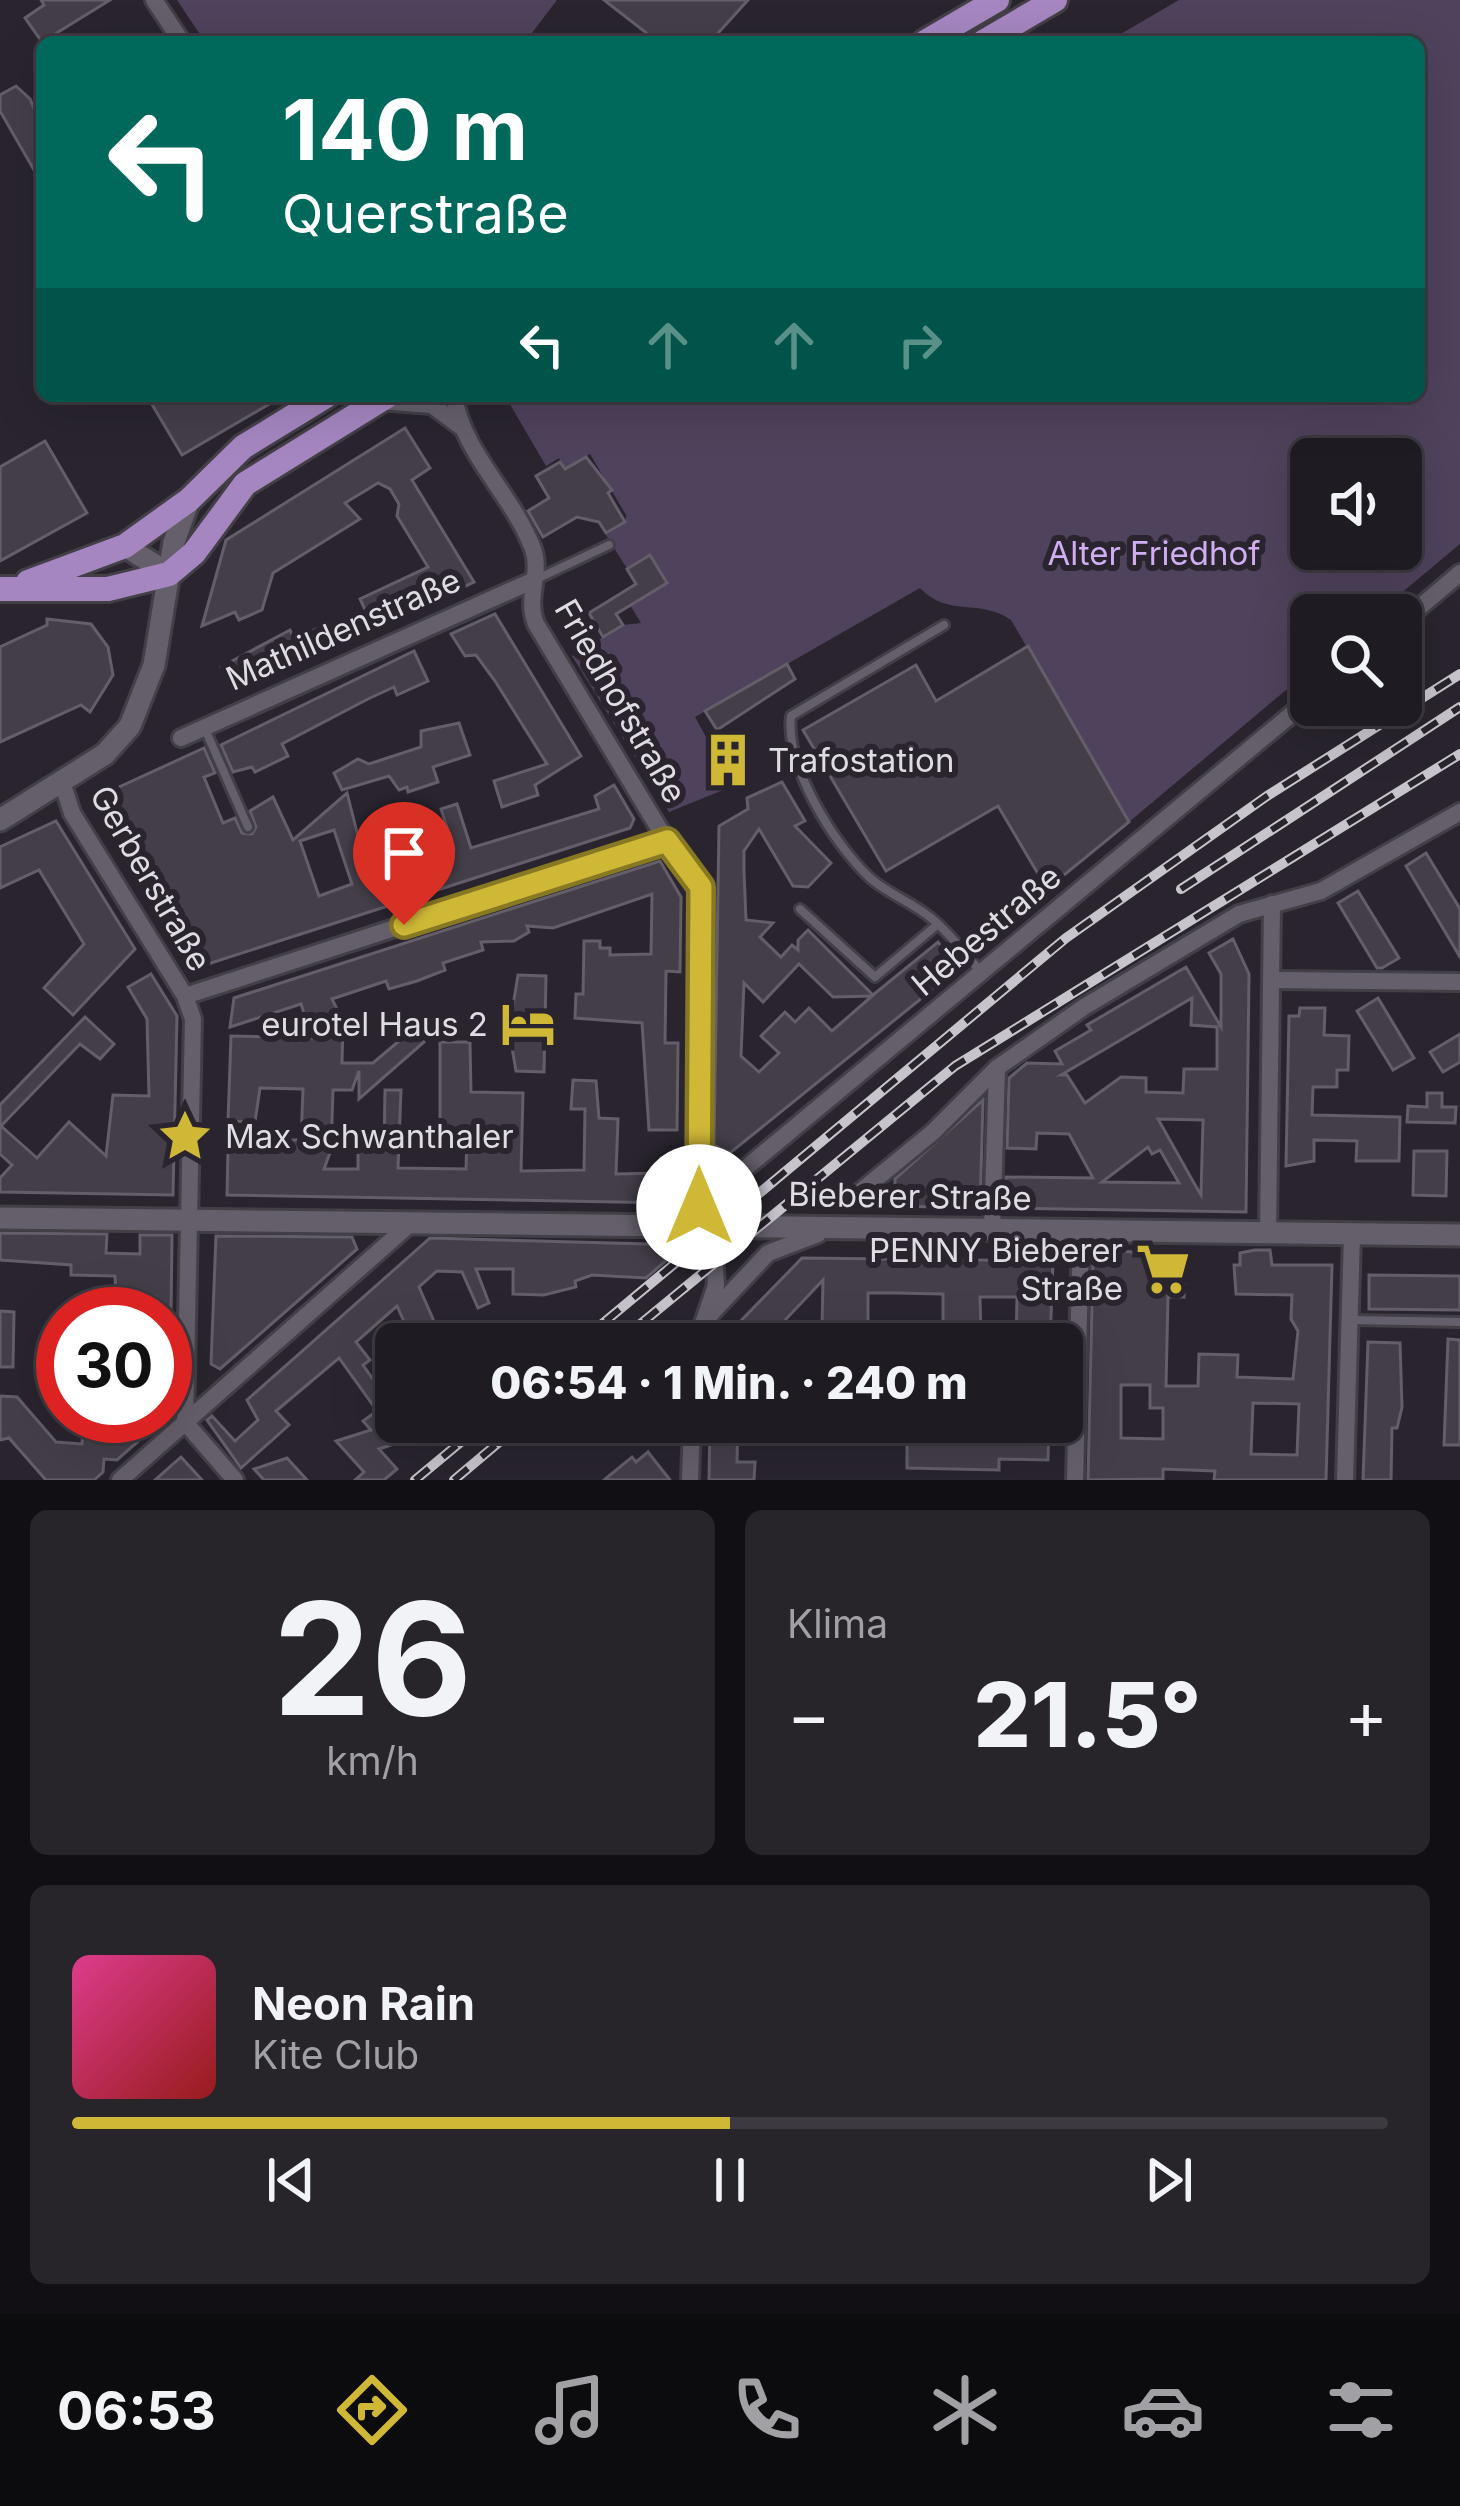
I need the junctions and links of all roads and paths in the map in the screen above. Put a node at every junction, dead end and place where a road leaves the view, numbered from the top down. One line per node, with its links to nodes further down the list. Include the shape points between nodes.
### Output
1 (154, 0): 4 (street)
2 (997, 0): 5 (main road)
3 (1055, 0): 6 (main road)
4 (178, 36)
5 (936, 36)
6 (992, 36)
7 (316, 402): 12 (main road, via 243,448)
8 (378, 402): 16 (main road, via 245,484)
9 (412, 402): 11 (street, via 431,404)
10 (456, 402): 11 (street, Friedhofstraße)
11 (462, 428): 17 (street, Friedhofstraße, via 532,547)
12 (189, 500): 14 (main road); 16 (street)
13 (609, 545): 17 (lane)
14 (125, 546): 16 (street); 18 (main road)
15 (1460, 573): 19 (street)
16 (169, 574): 18 (main road, via 108,589); 24 (street, via 138,713 115,746)
17 (532, 581): 22 (street, Mathildenstraße); 29 (street, Friedhofstraße, via 536,624)
18 (1, 589)
19 (1422, 605)
20 (944, 626): 32 (lane, via 791,716 788,740 796,768 851,857 874,883)
21 (1290, 716): 33 (street, Hebestraße)
22 (204, 728): 23 (street, Mathildenstraße); 28 (lane)
23 (181, 738)
24 (62, 782): 25 (street); 27 (street); 36 (street, Gerberstraße, via 72,813)
25 (0, 806)
26 (1460, 812): 30 (street, via 1321,891)
27 (0, 820)
28 (248, 827)
29 (667, 841): 36 (street); 41 (street, Friedhofstraße, via 701,887)
30 (1272, 904): 34 (street); 37 (street, via 1239,914)
31 (800, 908): 32 (lane, via 875,977)
32 (938, 924): 33 (lane)
33 (982, 973): 41 (street, Hebestraße)
34 (1272, 980): 35 (street); 46 (street)
35 (1460, 982)
36 (185, 996): 40 (street, Gerberstraße, via 193,1019)
37 (997, 1068): 38 (street); 44 (street)
38 (849, 1201)
39 (0, 1218): 40 (street, Bieberer Straße)
40 (191, 1220): 42 (street, Bieberer Straße); 49 (street, Gerberstraße)
41 (703, 1220): 42 (street, Bieberer Straße); 43 (street, Bieberer Straße); 50 (street, Friedhofstraße, via 716,1285)
42 (410, 1223): 54 (street)
43 (840, 1229): 44 (street, Bieberer Straße); 50 (street, via 768,1253)
44 (992, 1230): 45 (street, Bieberer Straße)
45 (1081, 1231): 46 (street, Bieberer Straße); 61 (street)
46 (1268, 1234): 47 (street, Bieberer Straße)
47 (1352, 1234): 48 (street, Bieberer Straße); 51 (street)
48 (1460, 1235)
49 (189, 1287)
50 (707, 1318): 53 (street)
51 (1349, 1320): 52 (lane); 62 (street)
52 (1460, 1322)
53 (705, 1323)
54 (192, 1416)
55 (192, 1430): 59 (street)
56 (162, 1443): 58 (street)
57 (691, 1443): 60 (street)
58 (121, 1480)
59 (235, 1480)
60 (690, 1480)
61 (1076, 1480)
62 (1345, 1480)

